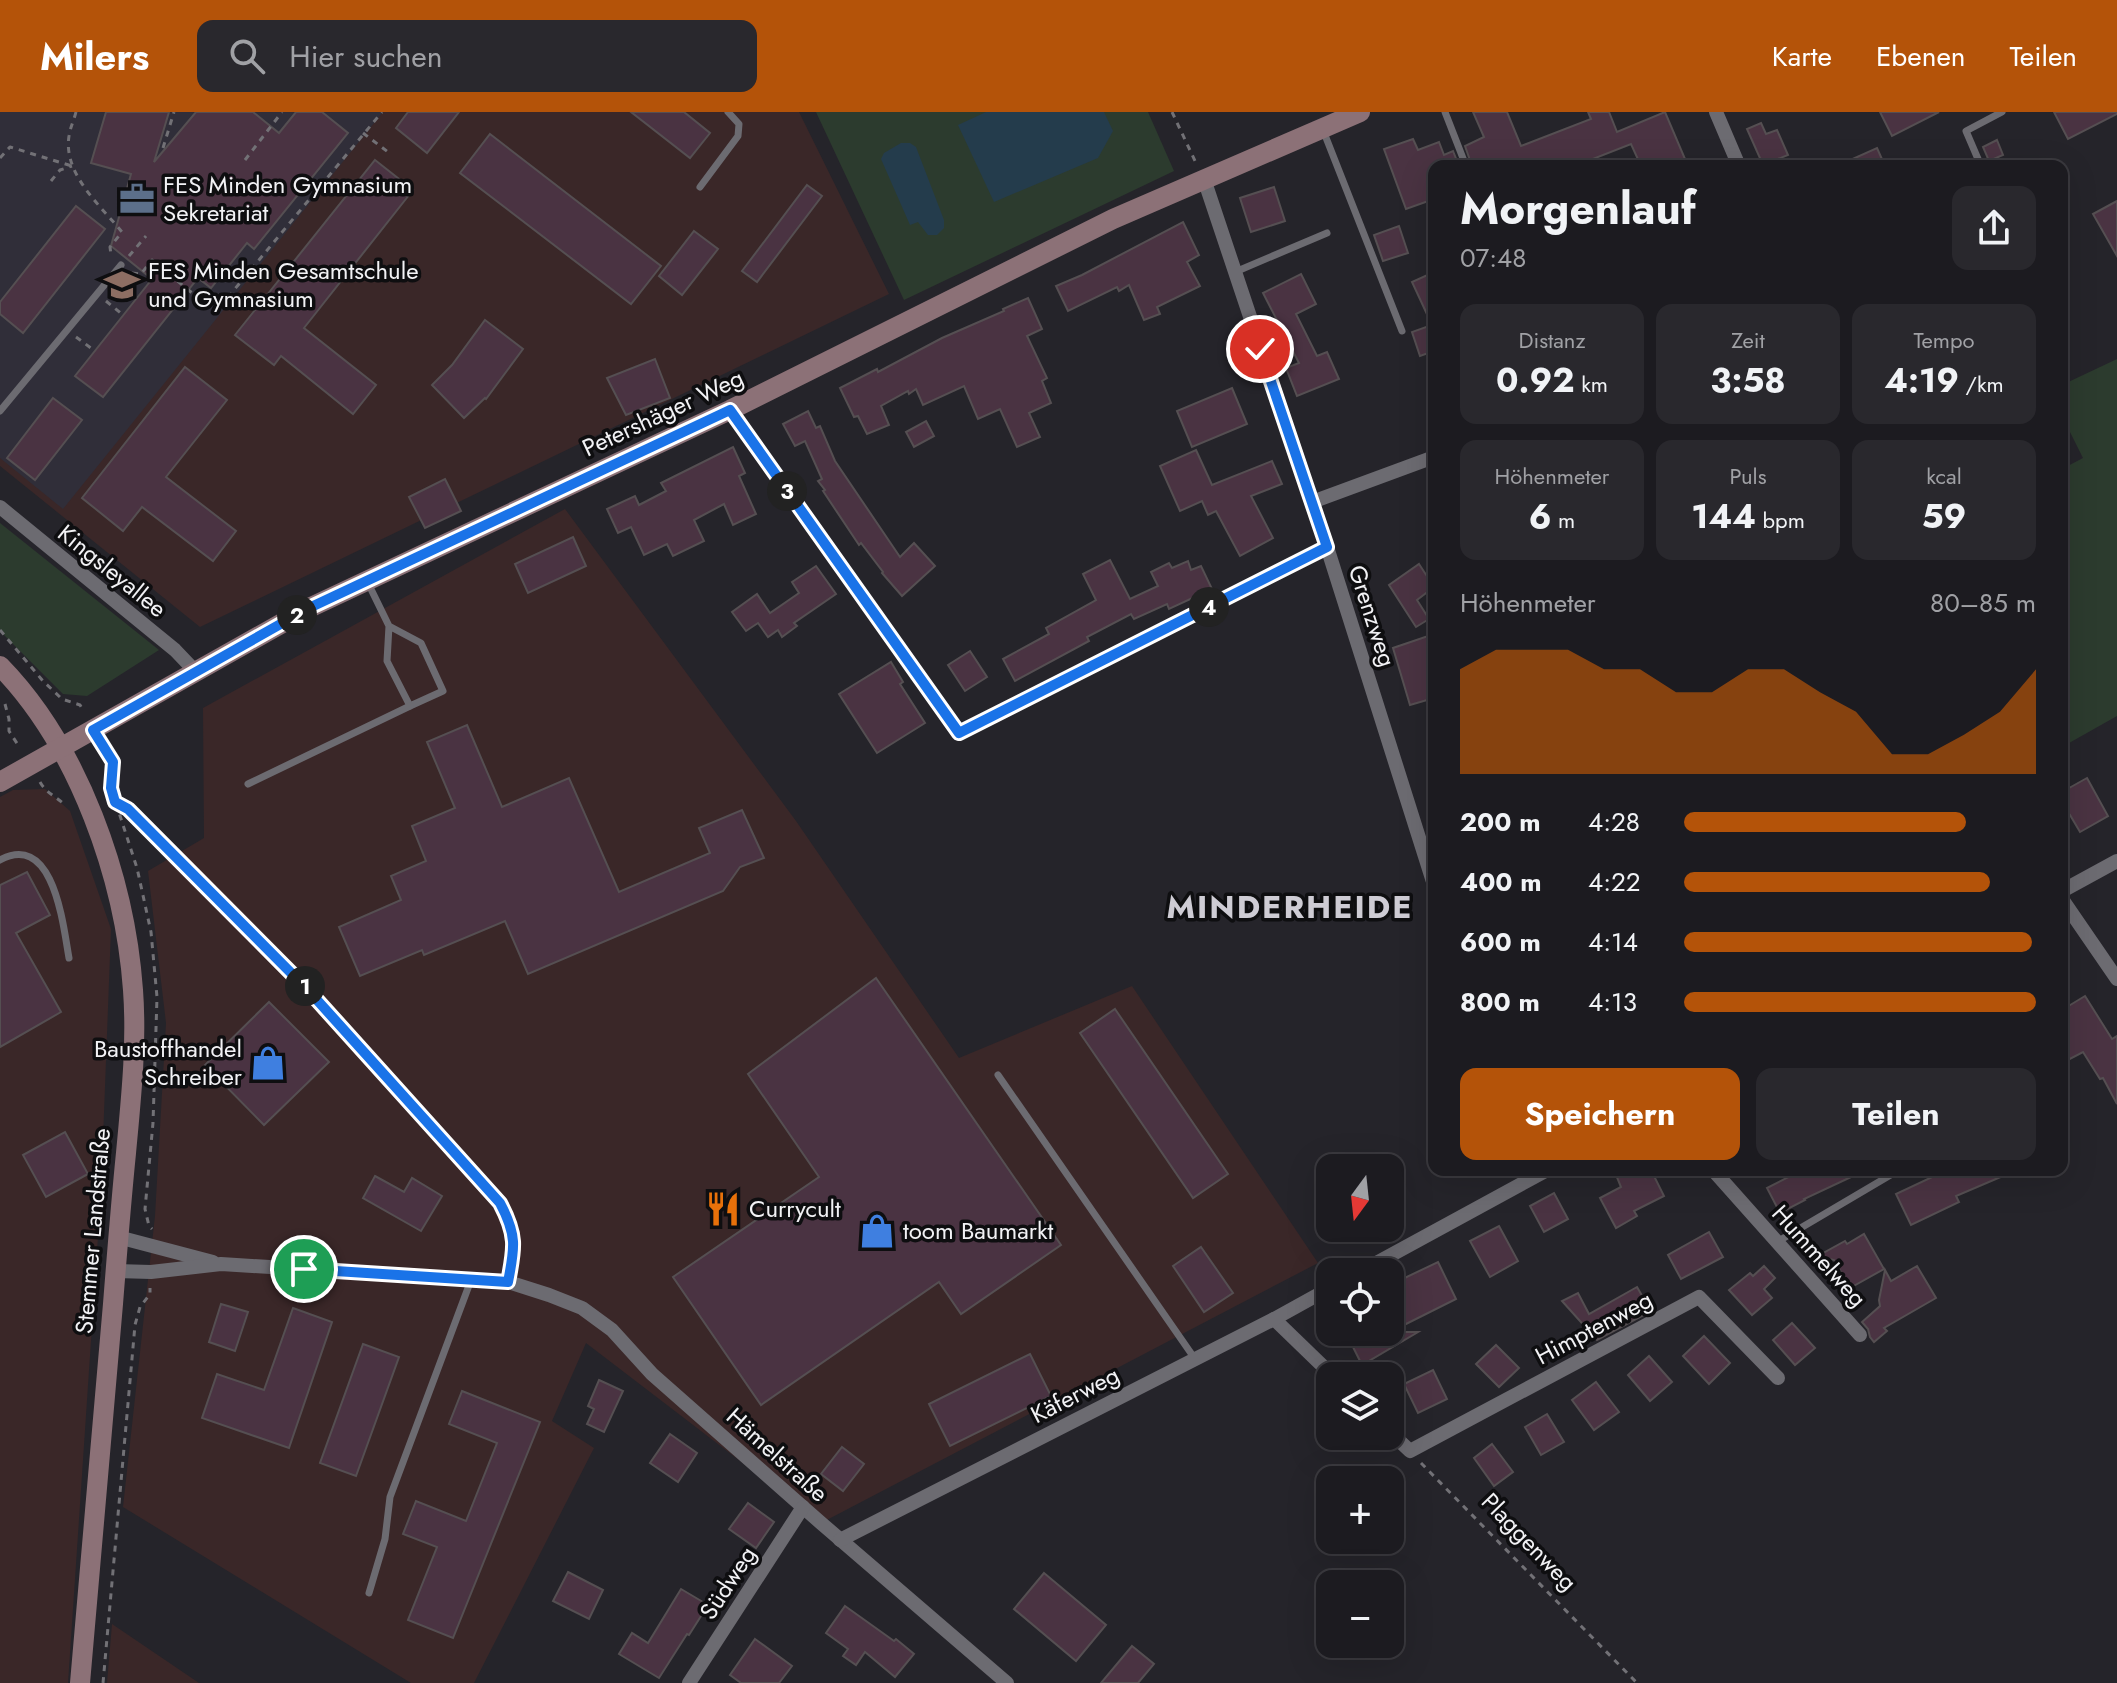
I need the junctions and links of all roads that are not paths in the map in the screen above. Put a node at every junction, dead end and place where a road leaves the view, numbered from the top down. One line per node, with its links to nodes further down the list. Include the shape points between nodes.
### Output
1 (728, 112): 11 (lane, via 739,124 738,136)
2 (1360, 112): 6 (street, Petershäger Weg)
3 (1445, 112): 7 (lane)
4 (1716, 112): 8 (street)
5 (2002, 112): 9 (lane, via 1966,131)
6 (1322, 128): 10 (street, Petershäger Weg); 15 (lane)
7 (1464, 160)
8 (1736, 160)
9 (1978, 160)
10 (1204, 179): 14 (street, Grenzweg); 16 (street, Petershäger Weg)
11 (700, 187)
12 (1327, 233): 14 (lane)
13 (121, 265): 17 (lane)
14 (1235, 272): 19 (street, Grenzweg)
15 (1402, 331)
16 (730, 410): 21 (street, via 959,733); 22 (street, Petershäger Weg)
17 (0, 411)
18 (1428, 459): 19 (street)
19 (1312, 502): 21 (street, Grenzweg)
20 (0, 507): 25 (street, Kingsleyallee)
21 (1327, 547): 32 (street, Grenzweg)
22 (368, 581): 23 (lane); 25 (street, Petershäger Weg)
23 (389, 626): 26 (lane, via 387,661); 26 (lane, via 421,643 443,691)
24 (0, 666): 27 (street, Stemmer Landstraße)
25 (195, 671): 27 (street, Petershäger Weg)
26 (410, 706): 29 (lane)
27 (60, 748): 28 (street, Petershäger Weg); 42 (street, Stemmer Landstraße, via 106,851 133,990 131,1095)
28 (0, 782)
29 (248, 784)
30 (0, 860): 35 (lane, via 22,854 36,860 49,877)
31 (2117, 861): 33 (street)
32 (1428, 866)
33 (2068, 888)
34 (2068, 908): 36 (street)
35 (69, 958)
36 (2117, 979)
37 (308, 990): 48 (street, via 500,1203 514,1237)
38 (998, 1075): 52 (lane)
39 (1531, 1176): 44 (street)
40 (1718, 1176): 43 (street, Hummelweg)
41 (1889, 1176): 43 (lane)
42 (118, 1237): 45 (street, Hämelstraße); 46 (street, Stemmer Landstraße)
43 (1777, 1242): 51 (street, Hummelweg)
44 (1385, 1258)
45 (221, 1264): 46 (street, Hämelstraße); 47 (street, Hämelstraße)
46 (116, 1271): 59 (street, Stemmer Landstraße)
47 (471, 1279): 48 (street, Hämelstraße); 58 (lane, via 390,1497 385,1539)
48 (508, 1282): 56 (street, Hämelstraße, via 582,1308 612,1330 652,1374)
49 (1316, 1296): 50 (street, Käferweg)
50 (1274, 1319): 52 (street, Käferweg); 53 (street)
51 (1860, 1335)
52 (1195, 1359): 57 (street, Käferweg)
53 (1319, 1362)
54 (1778, 1378): 55 (street, Himptenweg, via 1699,1297 1410,1451)
55 (1404, 1445)
56 (803, 1507): 57 (street, Hämelstraße); 60 (street, Südweg)
57 (840, 1540): 61 (street, Hämelstraße)
58 (369, 1593)
59 (80, 1683)
60 (689, 1683)
61 (1007, 1683)

